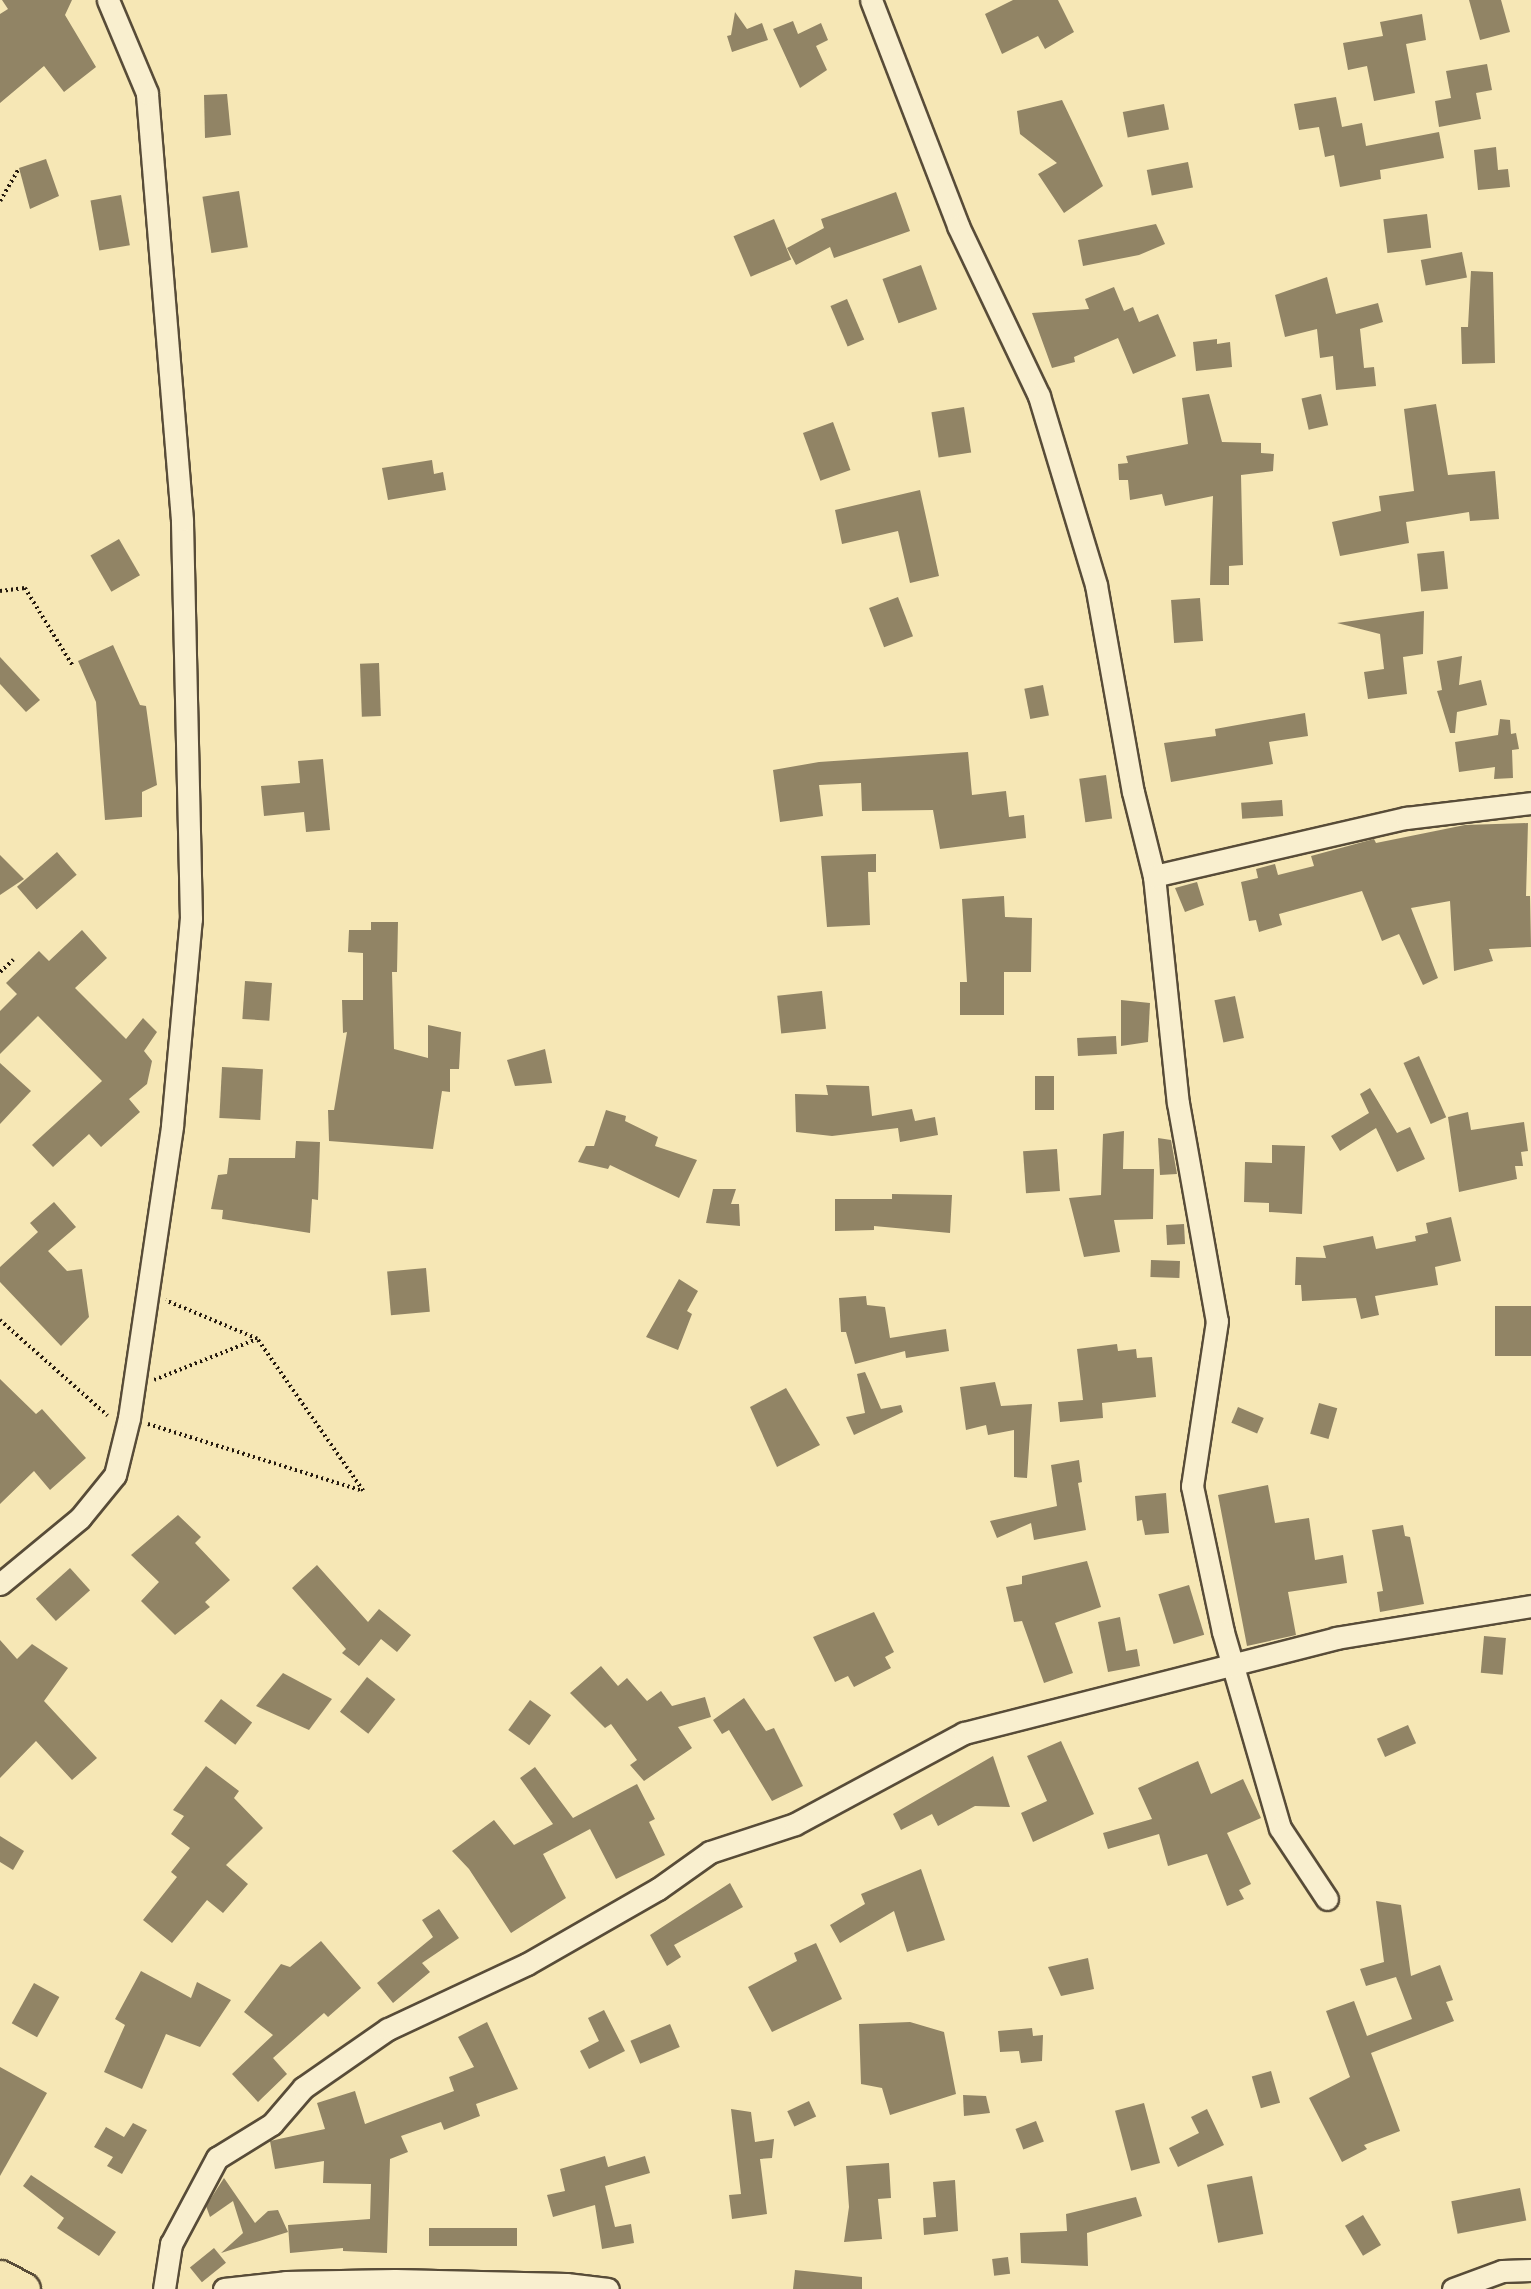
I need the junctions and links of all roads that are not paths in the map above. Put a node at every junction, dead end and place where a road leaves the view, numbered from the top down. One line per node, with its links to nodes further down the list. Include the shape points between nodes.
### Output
1 (108, 0): 5 (street, via 147,93 182,520 191,919 172,1126 134,1388 115,1475 80,1518)
2 (871, 0): 4 (street, via 958,226 1039,396 1096,585 1133,792)
3 (1531, 803): 4 (street, via 1406,818)
4 (1154, 876): 7 (street, via 1178,1103 1217,1321 1192,1486)
5 (0, 1584)
6 (1531, 1606): 7 (street, via 1336,1638)
7 (1232, 1661): 8 (street, via 1280,1828); 12 (street, via 964,1733 795,1824 710,1852 658,1889 527,1964 388,2029 303,2088 272,2124 217,2158 171,2244)
8 (1327, 1899)
9 (1531, 2270): 15 (street, via 1502,2271)
10 (0, 2277): 11 (highway)
11 (23, 2289)
12 (164, 2289)
13 (224, 2289): 14 (street, via 286,2282 395,2280)
14 (608, 2289)
15 (1453, 2289)

